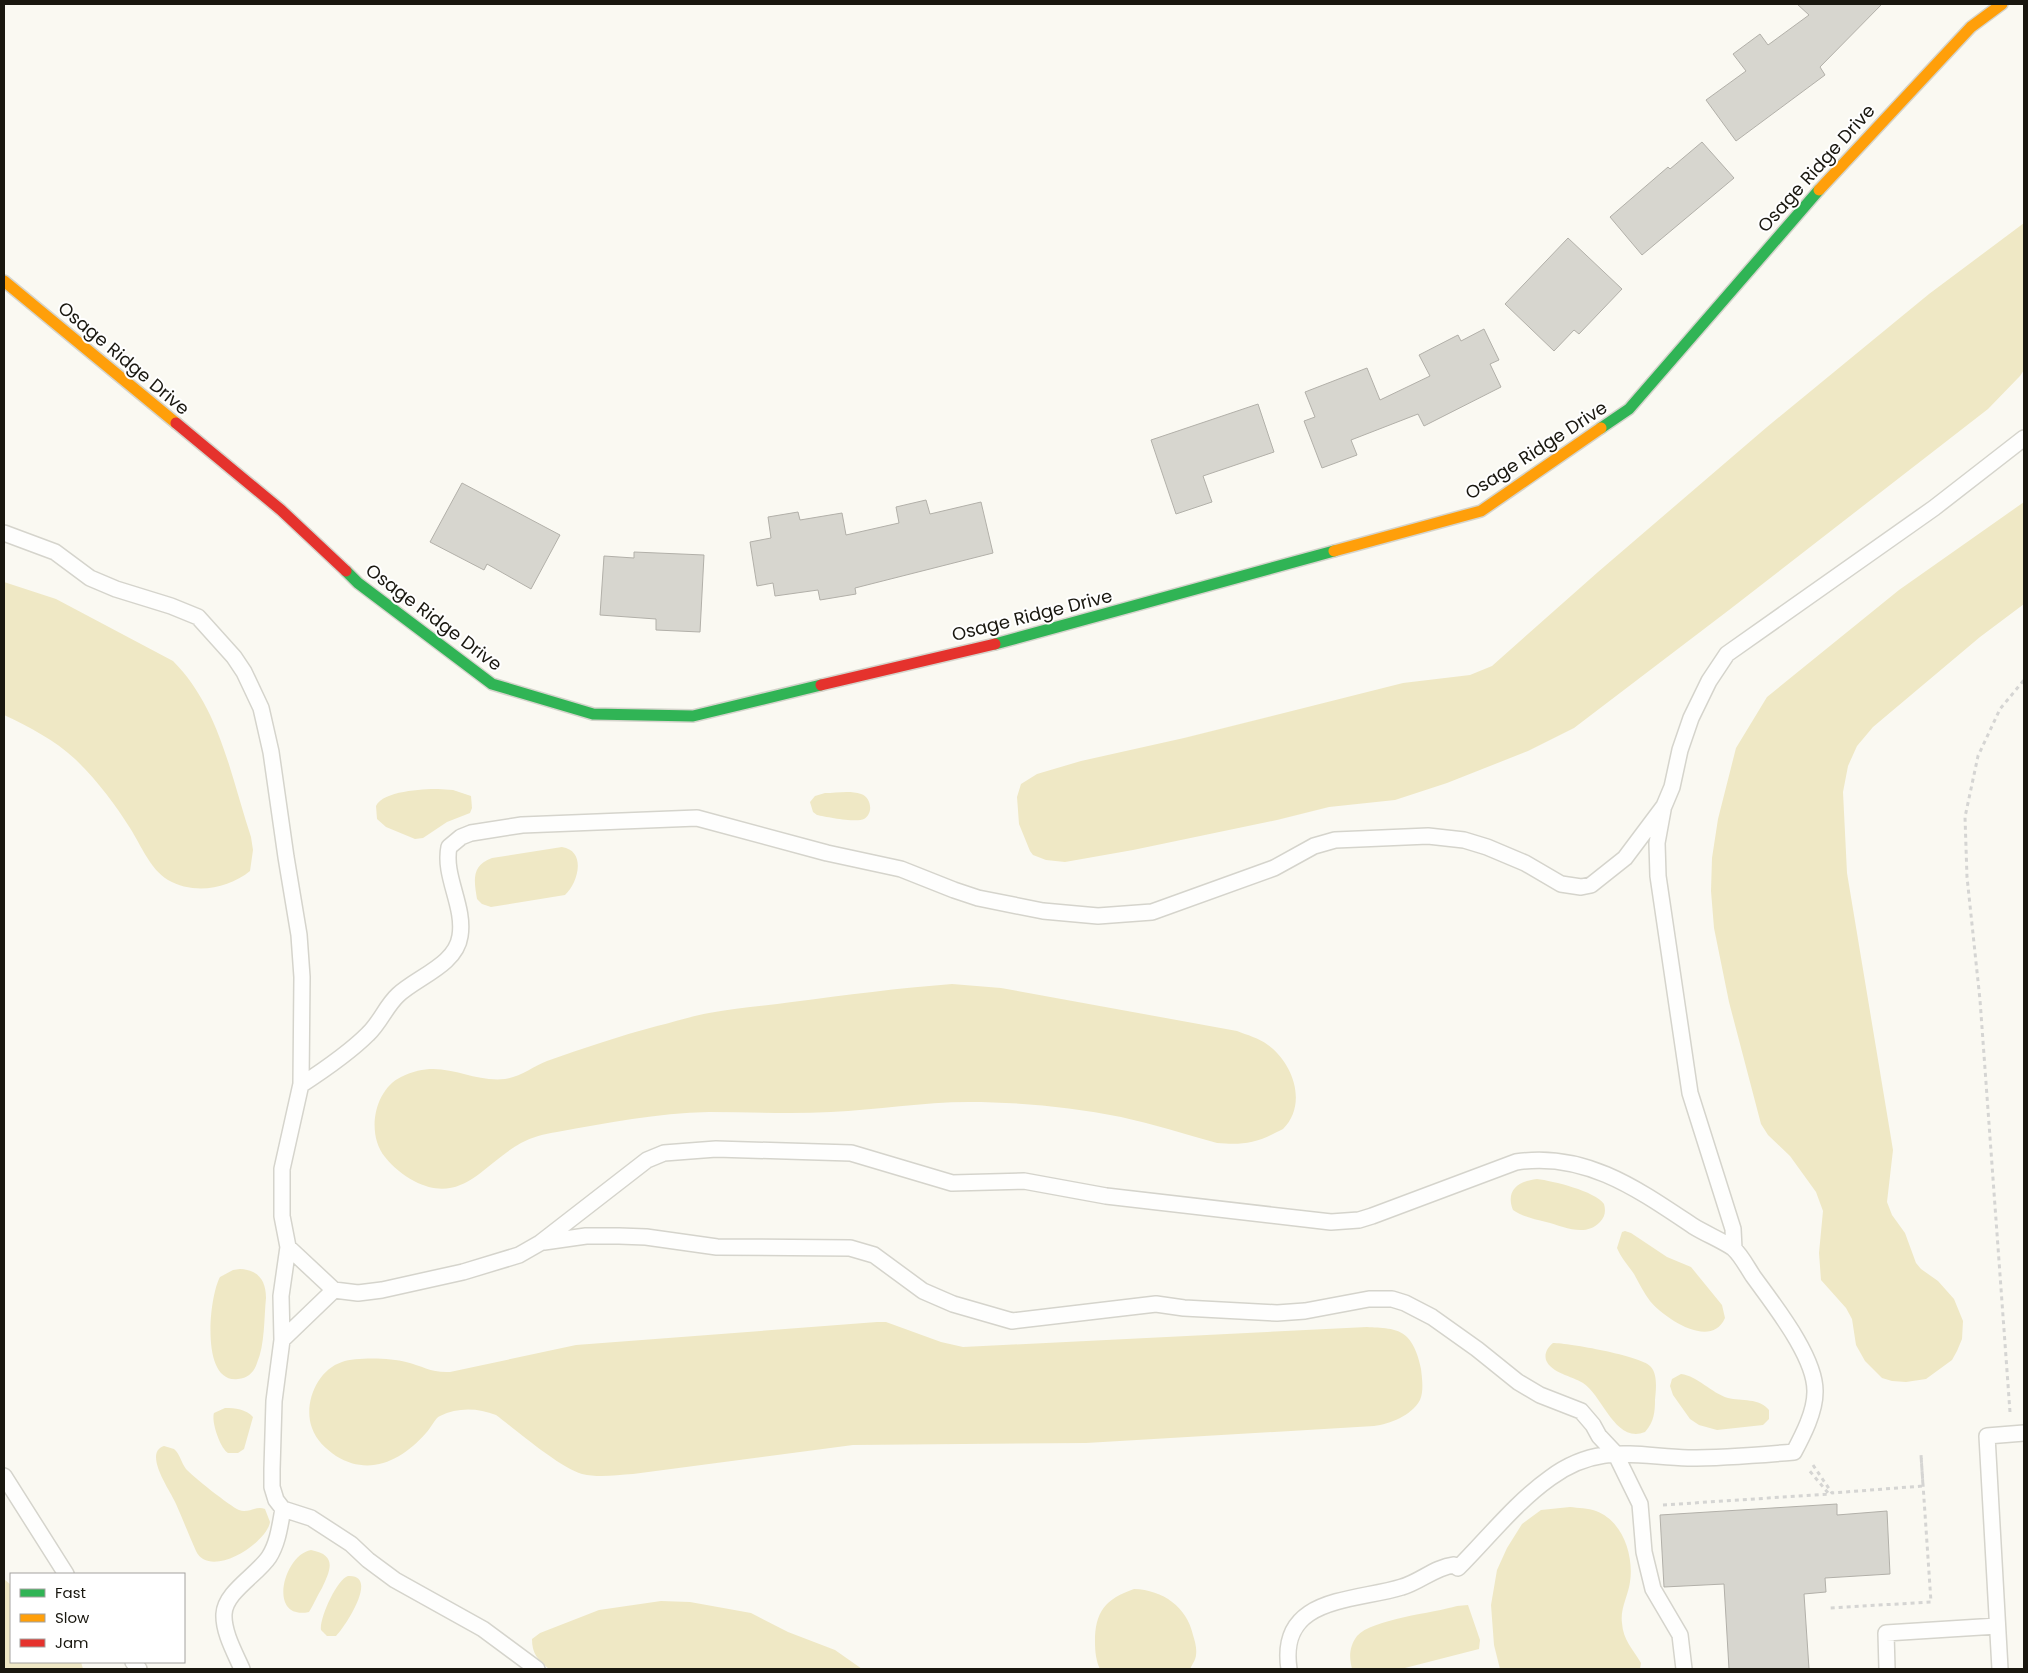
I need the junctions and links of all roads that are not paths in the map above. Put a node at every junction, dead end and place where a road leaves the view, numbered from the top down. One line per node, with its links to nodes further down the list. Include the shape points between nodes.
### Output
1 (2002, 4): 2 (street, Osage Ridge Drive, via 1971,27 1844,161 1629,409 1481,511 1031,635 693,716 593,714 492,684 358,583 281,510)
2 (4, 281)
3 (2024, 438): 5 (lane, via 1934,508 1727,654 1691,718)
4 (4, 533): 6 (lane, via 55,552 90,578 198,617 244,672 261,708 266,728 300,935)
5 (1664, 806): 6 (lane, via 1625,858 1591,885 1581,887 1561,884 1525,863 1464,840 1428,836 1351,839 1314,846 1274,868 1152,912 1110,916 1043,911 978,898 901,869 827,853 706,819 522,825 471,833 449,846 461,921 460,939 452,955 396,996 369,1034); 9 (lane, via 1656,843 1658,876 1688,1083 1733,1229)
6 (301, 1085): 8 (lane, via 282,1168 282,1216)
7 (540, 1243): 9 (lane, via 647,1160 664,1153 716,1149 851,1153 952,1183 1024,1181 1106,1196 1331,1222 1372,1216 1516,1162 1549,1160 1613,1176); 10 (lane, via 519,1255 447,1276 382,1290); 13 (lane, via 586,1236 619,1236 717,1246 850,1248 874,1255 923,1291 953,1304 1012,1321 1156,1304 1277,1313 1369,1299 1392,1299 1432,1317 1518,1382 1540,1395 1581,1411)
8 (288, 1247): 10 (lane); 11 (lane, via 281,1296)
9 (1734, 1249): 13 (lane, via 1792,1332 1807,1358 1813,1377 1815,1397 1794,1452 1689,1458)
10 (334, 1290): 11 (lane)
11 (282, 1340): 15 (lane, via 274,1401 272,1487)
12 (2024, 1433): 17 (lane, via 1987,1436)
13 (1614, 1453): 20 (lane, via 1578,1462 1550,1477 1516,1507 1458,1568 1443,1566 1414,1583 1327,1604 1303,1616 1291,1636); 21 (lane, via 1640,1504 1644,1552 1653,1589 1680,1635)
14 (4, 1476): 16 (lane)
15 (283, 1509): 18 (lane, via 270,1555 226,1605 226,1630); 19 (lane, via 311,1518 351,1544 395,1580 483,1630)
16 (65, 1573)
17 (1997, 1626): 22 (lane, via 1886,1633); 23 (lane)
18 (242, 1669)
19 (537, 1669)
20 (1289, 1669)
21 (1684, 1669)
22 (1888, 1669)
23 (2000, 1669)

